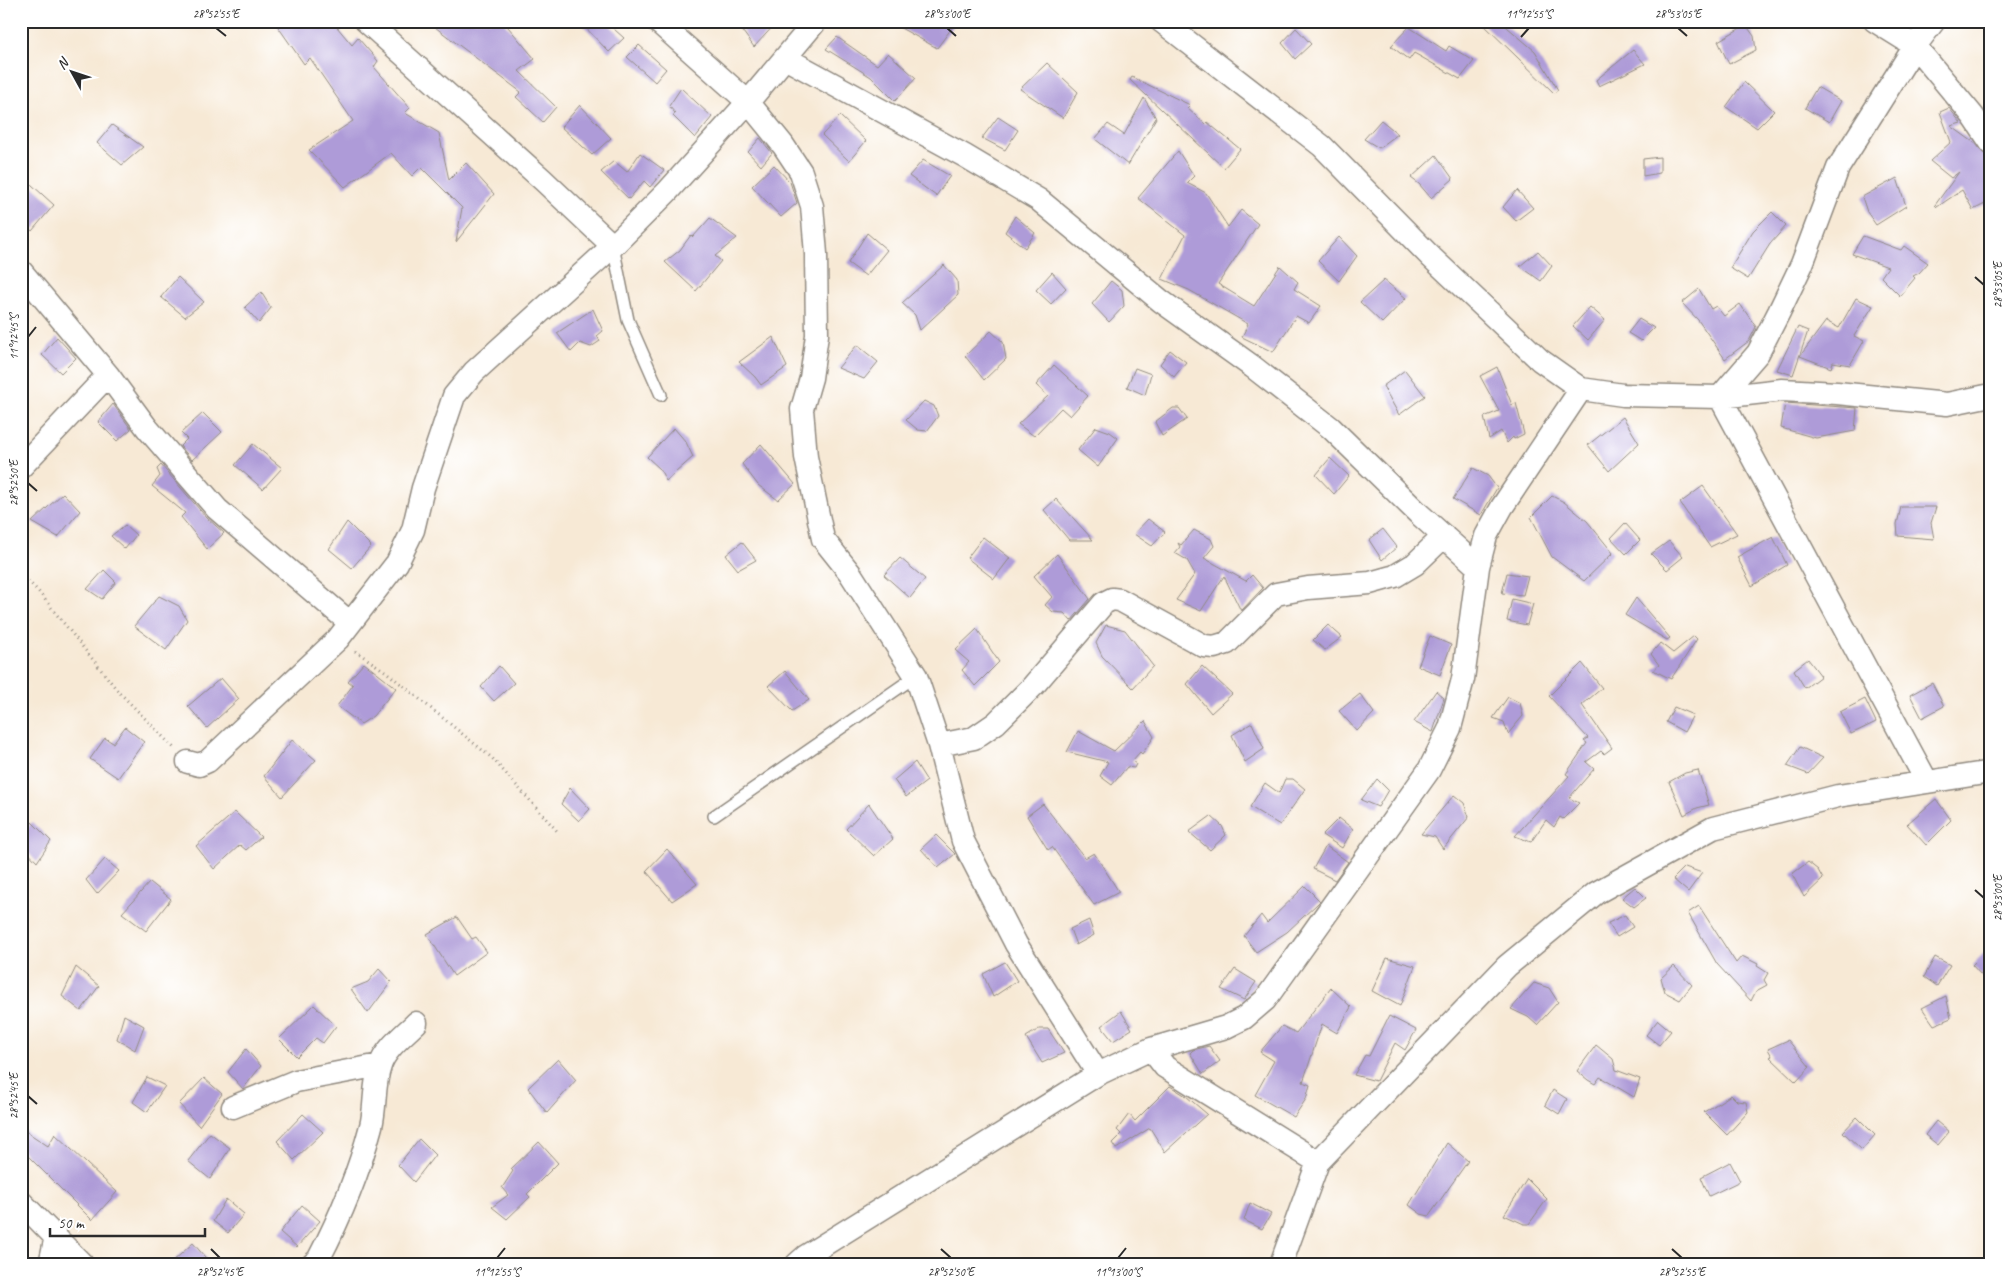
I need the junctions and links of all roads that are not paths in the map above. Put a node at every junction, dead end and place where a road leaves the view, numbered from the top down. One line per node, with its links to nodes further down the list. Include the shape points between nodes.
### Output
1 (366, 21): 11 (street)
2 (657, 21): 9 (street)
3 (816, 21): 8 (street)
4 (1161, 21): 14 (street, via 1322,146 1532,354)
5 (1875, 21): 7 (street)
6 (1934, 21): 7 (street)
7 (1915, 46): 10 (street); 17 (street, via 1838,168 1802,264 1758,352)
8 (785, 58): 9 (street); 19 (street, via 1039,200 1161,301 1254,367 1331,428)
9 (748, 102): 11 (street); 22 (street, via 801,172 812,206 817,335 811,378 802,410 806,457 823,539 850,573)
10 (1991, 143)
11 (613, 246): 15 (lane, via 628,320); 21 (street, via 474,372 454,396 423,488 414,530 397,563)
12 (21, 270): 13 (street)
13 (108, 375): 18 (street); 21 (street, via 147,428 217,508)
14 (1581, 389): 17 (street, via 1623,395); 20 (street, via 1502,508 1486,536)
15 (661, 395)
16 (1991, 395): 17 (street, via 1947,404 1782,390)
17 (1720, 397): 26 (street)
18 (21, 467)
19 (1444, 536): 20 (street); 23 (street, via 1415,564 1395,576 1370,583 1276,594 1227,643 1214,647 1204,646 1120,600 1112,599 1104,603 996,723 974,738)
20 (1478, 567): 29 (street, via 1463,679 1450,728 1429,770 1265,1000 1244,1018 1226,1027)
21 (344, 631): 24 (street, via 208,761 199,765)
22 (916, 676): 23 (street); 27 (lane)
23 (939, 745): 31 (street, via 963,841 1016,944)
24 (188, 762)
25 (1991, 772): 26 (street)
26 (1927, 782): 33 (street, via 1838,796 1713,828 1596,893 1507,966)
27 (714, 816)
28 (416, 1023): 30 (street)
29 (1150, 1049): 31 (street); 33 (street, via 1165,1067)
30 (380, 1065): 32 (street, via 296,1081); 36 (street, via 371,1125 334,1228)
31 (1098, 1074): 39 (street)
32 (233, 1107)
33 (1318, 1162): 40 (street)
34 (21, 1202): 35 (street)
35 (56, 1236): 37 (street); 38 (street)
36 (317, 1263)
37 (50, 1264)
38 (82, 1264)
39 (797, 1264)
40 (1281, 1264)

